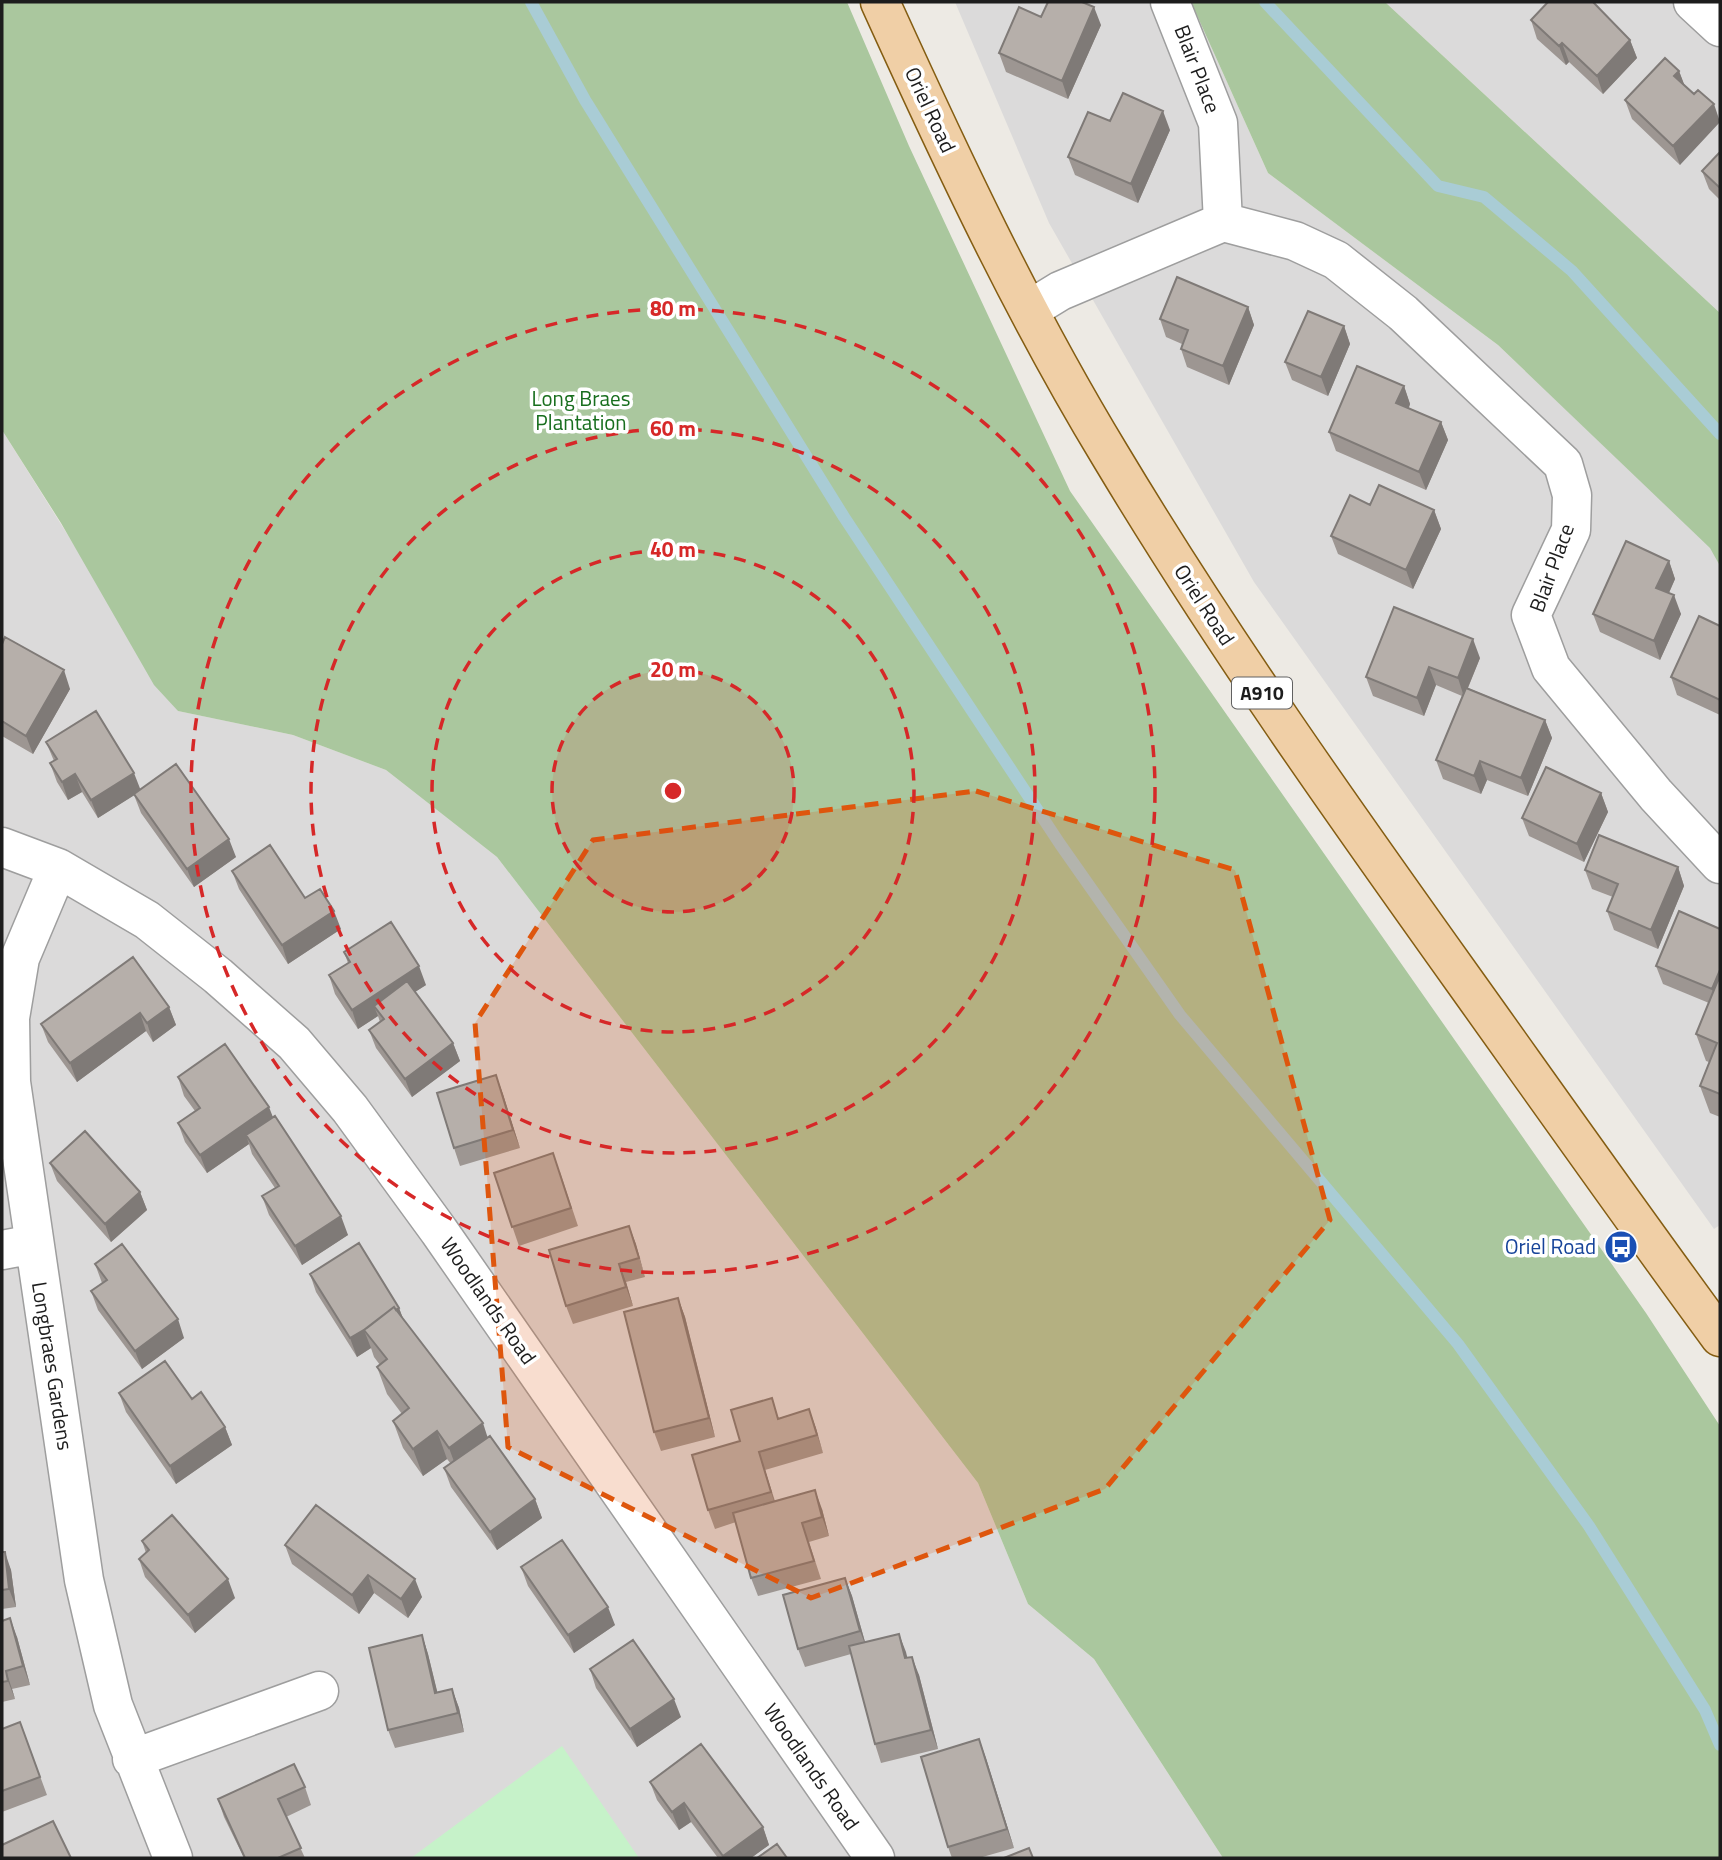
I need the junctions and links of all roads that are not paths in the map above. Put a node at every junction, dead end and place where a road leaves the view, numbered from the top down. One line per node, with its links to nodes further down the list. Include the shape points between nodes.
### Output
1 (880, 2): 6 (main road, Oriel Road / A910)
2 (1170, 2): 5 (street, Blair Place, via 1218,123)
3 (1693, 2): 4 (street)
4 (1720, 27)
5 (1223, 222): 6 (street, via 1060,291); 8 (street, Blair Place, via 1295,241 1336,260 1403,313 1563,464 1572,495 1572,530 1531,615 1551,668)
6 (1028, 310): 11 (main road, Oriel Road / A910, via 1108,453 1219,630 1368,847)
7 (2, 847): 9 (street, Woodlands Road)
8 (1720, 864)
9 (58, 868): 10 (street, Longbraes Gardens, via 20,958 10,1018); 15 (street, Woodlands Road, via 147,920 218,976 294,1043 350,1109)
10 (18, 1247): 13 (street, Longbraes Gardens, via 84,1580 113,1705)
11 (1720, 1337)
12 (319, 1691): 13 (street)
13 (132, 1759): 14 (street, Longbraes Gardens)
14 (173, 1858)
15 (875, 1858)

